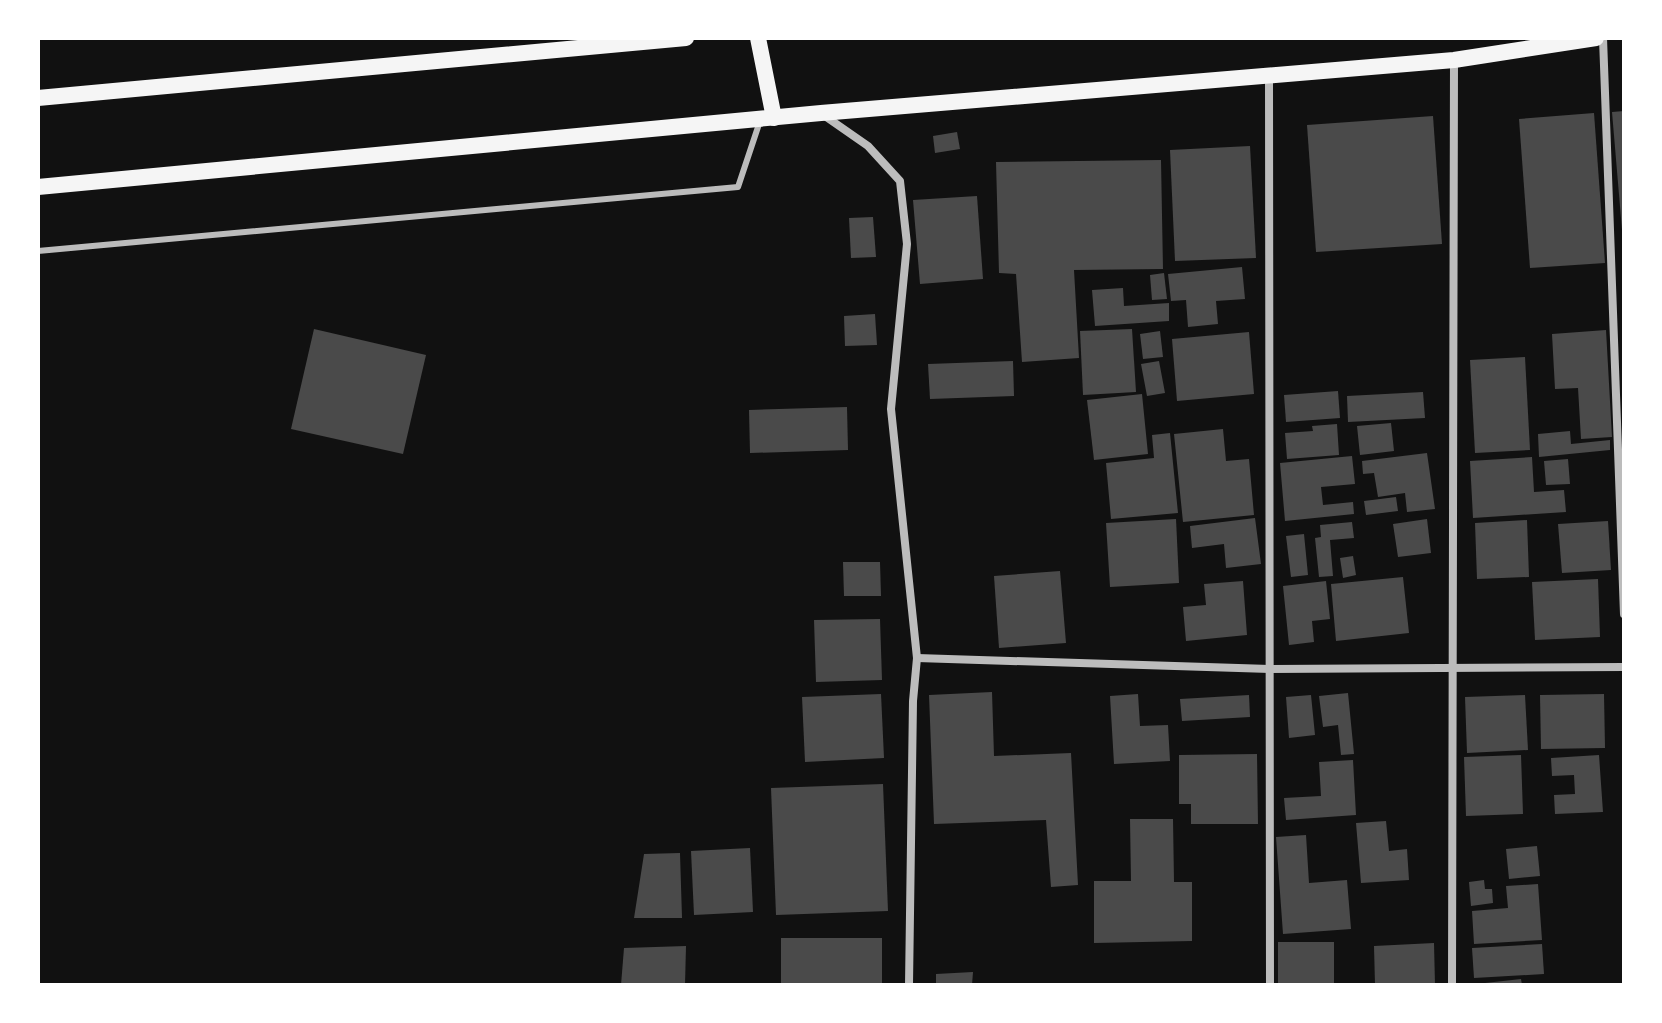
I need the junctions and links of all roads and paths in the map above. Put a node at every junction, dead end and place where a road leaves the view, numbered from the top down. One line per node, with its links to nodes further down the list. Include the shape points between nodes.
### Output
1 (686, 38): 7 (main road)
2 (758, 38): 9 (main road)
3 (1596, 38): 5 (main road)
4 (1603, 38): 12 (street)
5 (1454, 60): 6 (main road); 14 (street)
6 (1269, 76): 8 (main road); 16 (street)
7 (38, 98)
8 (821, 113): 9 (main road); 13 (street, via 868,146 900,181 907,244 891,409)
9 (767, 119): 10 (main road); 11 (lane, via 738,187)
10 (38, 187)
11 (38, 251)
12 (1624, 614)
13 (917, 658): 16 (street); 17 (street)
14 (1453, 667): 15 (street); 16 (street); 19 (street)
15 (1624, 667)
16 (1270, 669): 18 (street)
17 (909, 985)
18 (1270, 985)
19 (1452, 985)

